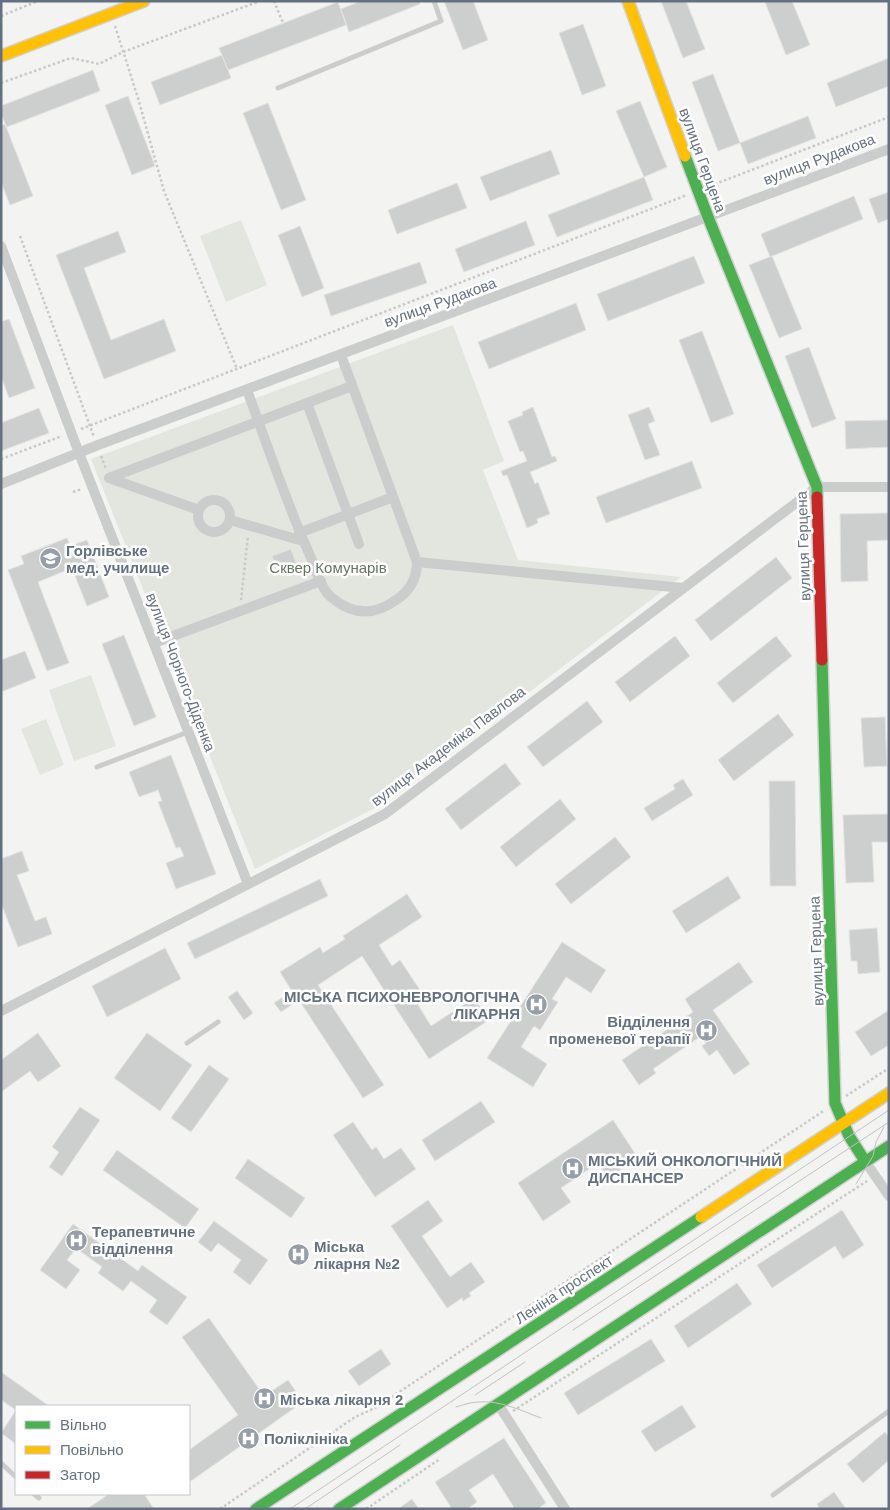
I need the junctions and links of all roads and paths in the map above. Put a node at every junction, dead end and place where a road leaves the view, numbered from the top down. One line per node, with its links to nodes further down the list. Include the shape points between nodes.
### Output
1 (38, 1): 8 (path)
2 (144, 1): 7 (main road)
3 (260, 1): 10 (path)
4 (274, 1): 9 (path)
5 (434, 1): 13 (lane, via 441,21)
6 (628, 1): 16 (main road, вулиця Герцена)
7 (110, 14): 10 (path); 11 (main road)
8 (1, 16)
9 (283, 23)
10 (123, 52): 12 (path, via 99,64 71,58); 21 (path, via 164,191)
11 (1, 56)
12 (1, 83)
13 (278, 88)
14 (889, 117): 16 (path)
15 (889, 149): 17 (street, вулиця Рудакова)
16 (698, 190): 17 (main road, вулиця Герцена); 21 (path)
17 (708, 217): 20 (street, вулиця Рудакова); 33 (main road, вулиця Герцена)
18 (20, 236): 26 (path)
19 (1, 246): 27 (street, вулиця Чорного-Діденка)
20 (340, 355): 22 (street); 23 (street, вулиця Рудакова)
21 (237, 370): 26 (path)
22 (352, 386): 24 (street); 35 (street)
23 (247, 390): 25 (street); 28 (street, вулиця Рудакова)
24 (307, 404): 25 (street); 37 (street)
25 (259, 422): 31 (street); 40 (street)
26 (90, 425): 27 (path); 28 (path)
27 (71, 433): 29 (street, вулиця Чорного-Діденка); 30 (path)
28 (98, 446): 29 (street, вулиця Рудакова); 31 (path)
29 (79, 453): 32 (street, вулиця Рудакова); 46 (street, вулиця Чорного-Діденка)
30 (1, 459)
31 (108, 478): 36 (street)
32 (1, 484)
33 (817, 487): 34 (street); 44 (street, вулиця Академіка Павлова); 55 (main road, вулиця Герцена)
34 (889, 487)
35 (393, 497): 37 (street); 42 (street)
36 (199, 510): 38 (street, via 204,503 216,499 229,508); 38 (street, via 200,523 209,531 218,532)
37 (348, 514): 40 (street); 41 (street)
38 (230, 520): 39 (street)
39 (249, 526): 40 (street); 45 (path)
40 (301, 537): 43 (street)
41 (359, 544)
42 (417, 562): 43 (street, via 417,574 411,586 377,611 350,609 329,596); 44 (street)
43 (321, 581): 45 (street)
44 (683, 588): 49 (street, вулиця Академіка Павлова, via 385,814)
45 (240, 611): 46 (street)
46 (154, 643): 47 (street, вулиця Чорного-Діденка)
47 (188, 732): 48 (lane); 49 (street, вулиця Чорного-Діденка)
48 (97, 767)
49 (248, 884): 50 (street, вулиця Академіка Павлова)
50 (1, 1011)
51 (218, 1022): 52 (lane)
52 (187, 1043)
53 (889, 1068): 55 (path)
54 (889, 1093): 56 (main road, Леніна проспект)
55 (836, 1103): 56 (main road, вулиця Герцена); 70 (path, via 375,1408 355,1417)
56 (842, 1123): 58 (main road, вулиця Герцена); 71 (main road, Леніна проспект)
57 (889, 1146): 58 (main road)
58 (865, 1161): 59 (street); 61 (main road)
59 (875, 1175): 60 (street); 63 (path)
60 (889, 1196)
61 (498, 1404): 63 (street); 72 (main road)
62 (889, 1412): 68 (lane)
63 (505, 1416): 74 (street)
64 (440, 1459): 73 (path)
65 (1, 1463): 66 (lane)
66 (15, 1476)
67 (35, 1495): 69 (lane)
68 (773, 1495)
69 (39, 1498)
70 (220, 1509)
71 (256, 1509)
72 (340, 1509)
73 (366, 1509)
74 (565, 1509)

